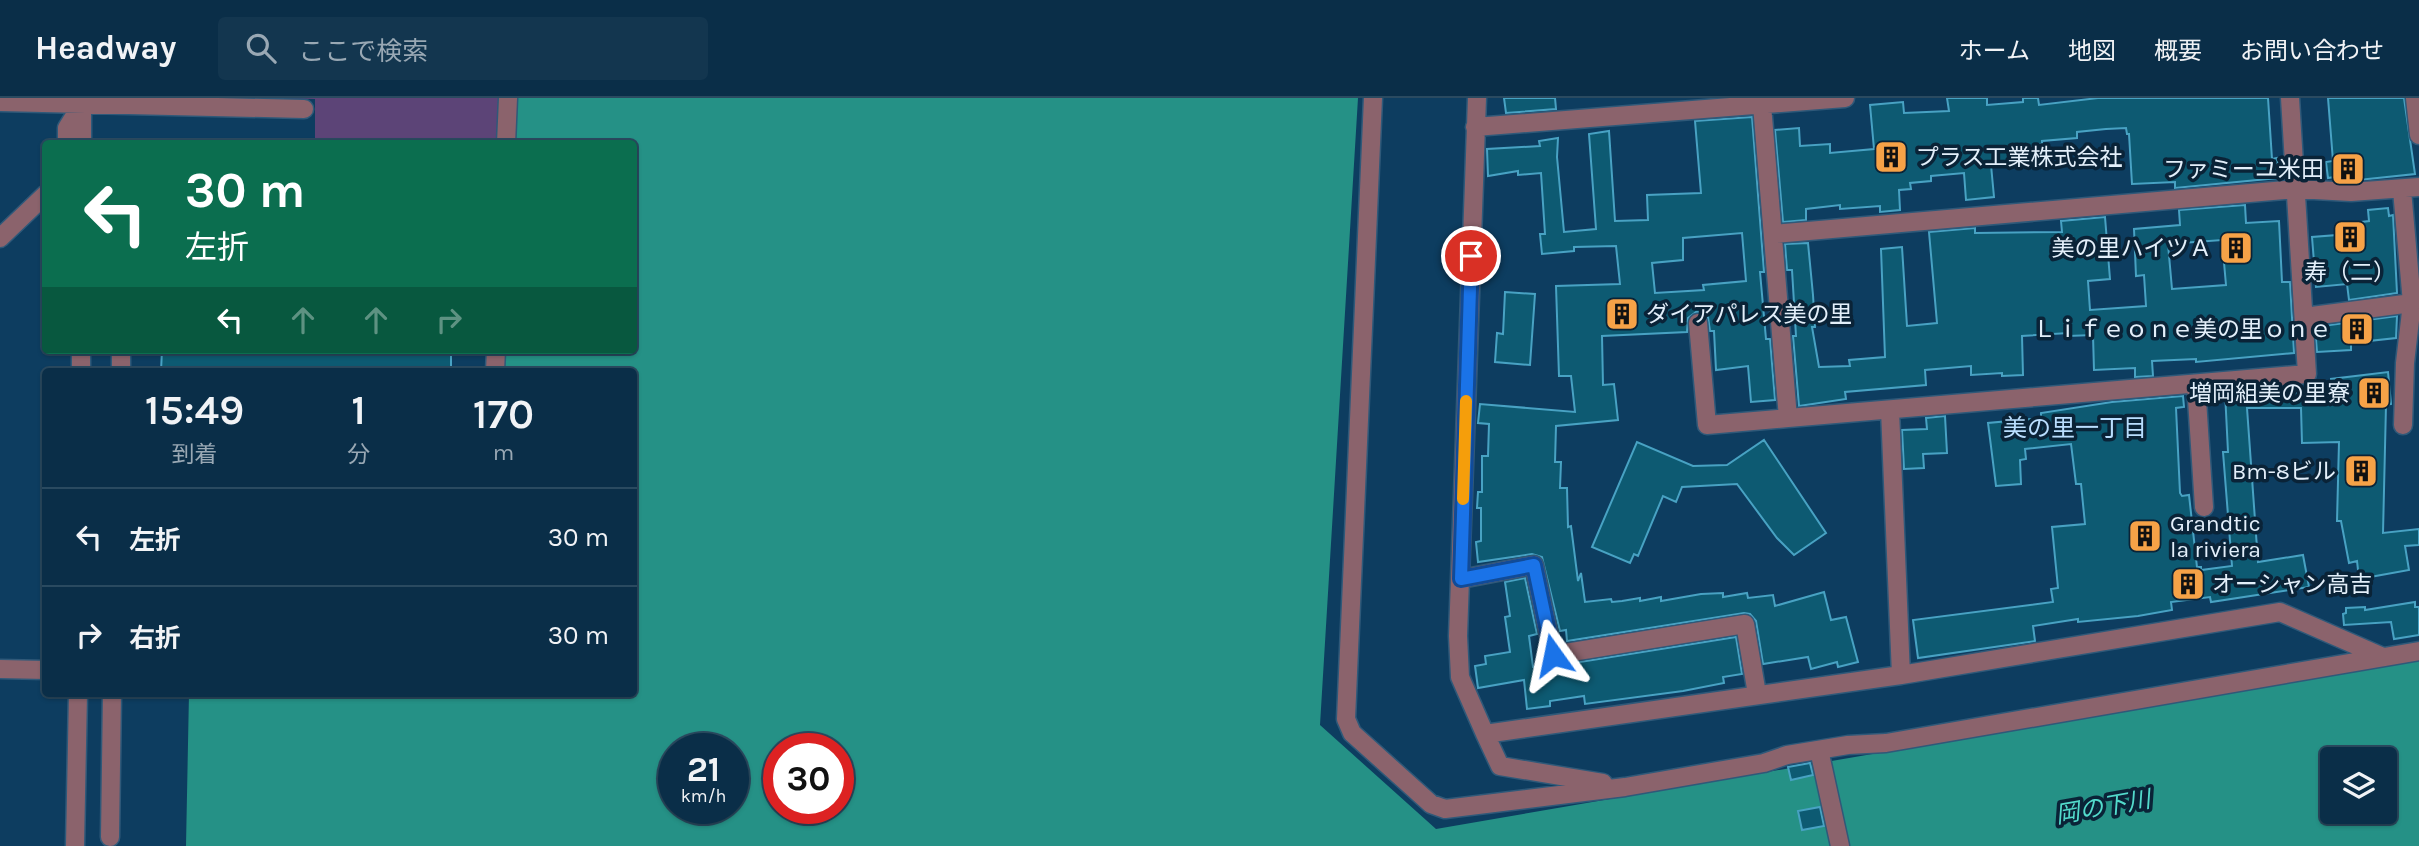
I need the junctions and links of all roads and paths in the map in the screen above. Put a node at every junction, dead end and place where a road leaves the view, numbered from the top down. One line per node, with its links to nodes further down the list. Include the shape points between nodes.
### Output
1 (508, 98): 16 (street)
2 (1373, 98): 41 (street, via 1348,728 1431,804 1445,808)
3 (1477, 98): 12 (street)
4 (1845, 98): 10 (street)
5 (2290, 98): 17 (street)
6 (2415, 98): 13 (street)
7 (82, 101): 8 (street); 11 (street); 14 (street, via 67,128); 15 (street)
8 (0, 102)
9 (1676, 104): 10 (street); 12 (street)
10 (1762, 105): 20 (street)
11 (304, 109)
12 (1475, 127): 30 (street)
13 (2419, 135)
14 (66, 140)
15 (82, 140)
16 (506, 140)
17 (2296, 189): 18 (street); 20 (street); 23 (street)
18 (2411, 189): 22 (street)
19 (42, 198): 21 (street)
20 (1774, 234): 27 (street)
21 (0, 238)
22 (2413, 303): 23 (street); 28 (street)
23 (2304, 317): 25 (street, via 2307,374)
24 (1698, 323): 27 (street, via 1707,425)
25 (2196, 384): 26 (street); 29 (street)
26 (1890, 410): 27 (street); 35 (street)
27 (1788, 418)
28 (2403, 425)
29 (2204, 507)
30 (1461, 579): 36 (street, via 1534,565 1553,655 1745,624); 39 (street, via 1460,677)
31 (2419, 651): 32 (street)
32 (2383, 657): 35 (street, via 2280,612); 41 (street, via 1886,743 1805,752 1764,764)
33 (0, 669): 34 (street)
34 (42, 670)
35 (1902, 675): 36 (street)
36 (1758, 694): 39 (street)
37 (78, 697): 43 (street)
38 (112, 697): 42 (street)
39 (1485, 734): 41 (street, via 1500,766)
40 (1821, 759): 44 (street)
41 (1625, 787)
42 (110, 837)
43 (75, 846)
44 (1840, 846)

